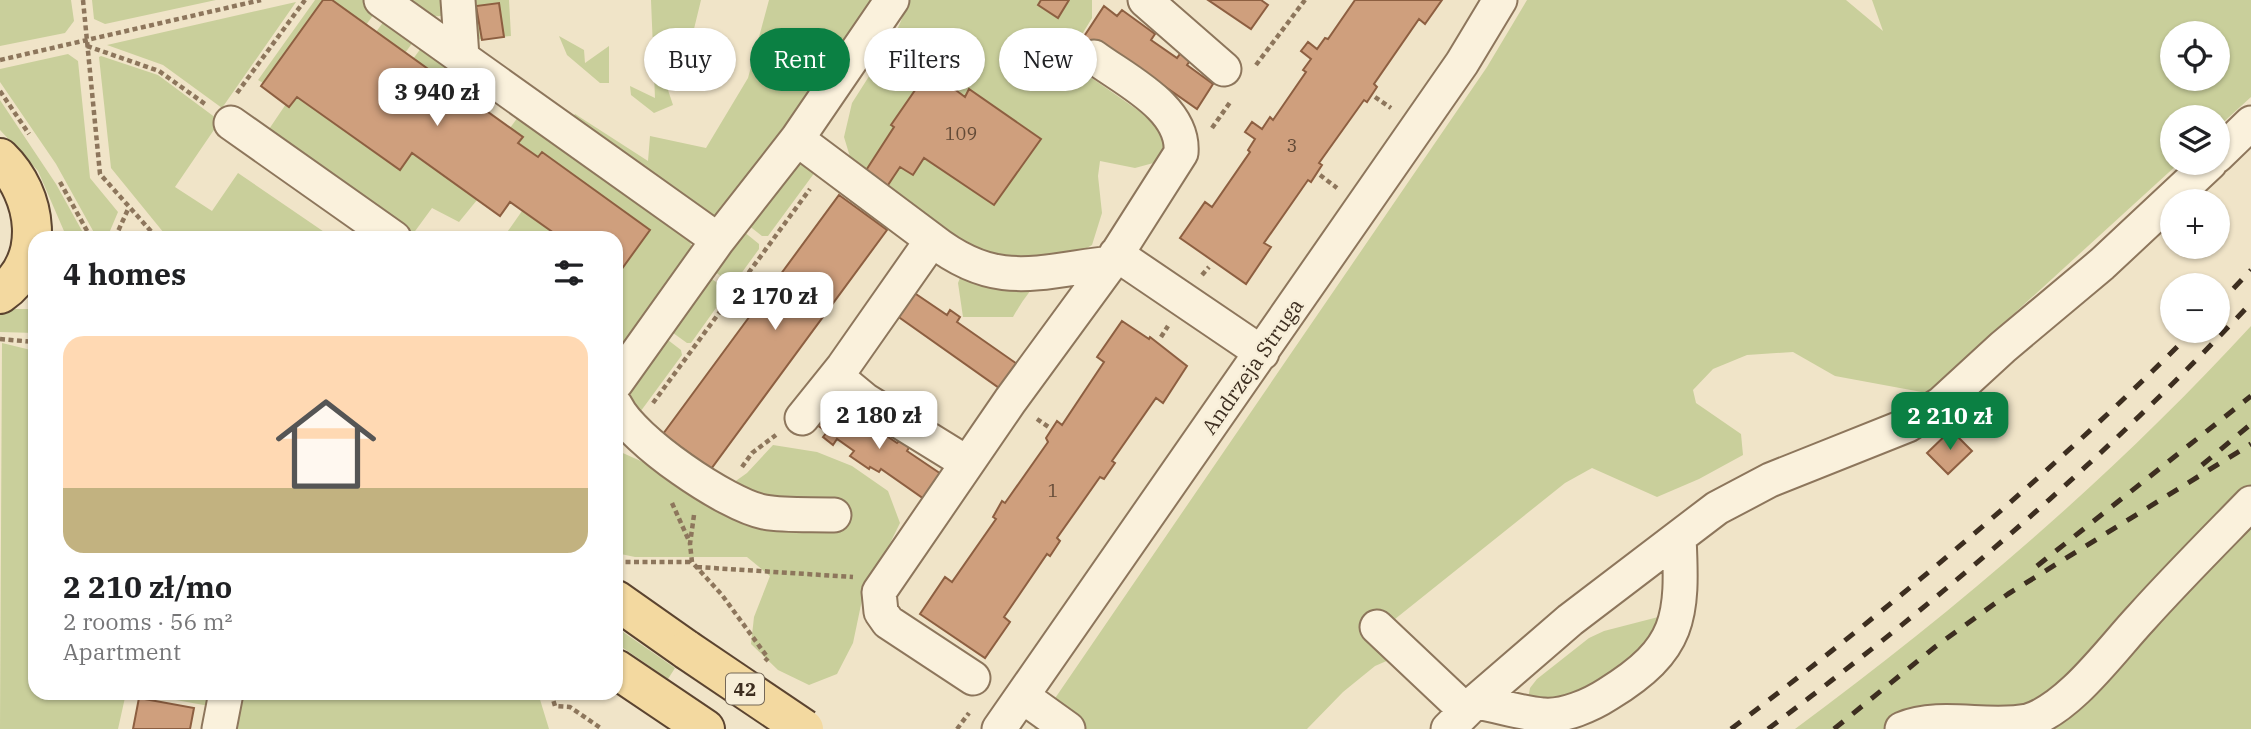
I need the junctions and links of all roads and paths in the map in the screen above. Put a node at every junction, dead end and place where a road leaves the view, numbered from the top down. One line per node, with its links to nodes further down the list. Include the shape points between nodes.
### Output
1 (82, 0): 9 (path)
2 (261, 0): 9 (path)
3 (304, 0): 15 (path)
4 (382, 0): 11 (street)
5 (458, 0): 11 (street)
6 (892, 0): 17 (street)
7 (1145, 0): 14 (street)
8 (1500, 0): 34 (street, Andrzeja Struga, via 1462,63)
9 (87, 39): 10 (path); 13 (path)
10 (88, 46): 15 (path, via 159,71); 22 (path, via 100,174)
11 (462, 57): 27 (street)
12 (1097, 59): 30 (street, via 1168,114 1182,143 1181,153)
13 (0, 60)
14 (1224, 69)
15 (226, 108): 26 (street)
16 (2251, 123): 18 (street)
17 (797, 139): 20 (street); 27 (street)
18 (2230, 143)
19 (0, 158): 23 (main road, via 23,186)
20 (829, 163): 28 (street); 38 (path)
21 (2197, 175): 45 (street, via 2102,264 1926,415 1770,480 1717,508)
22 (129, 207): 24 (path); 25 (path)
23 (36, 231)
24 (118, 231)
25 (150, 231)
26 (385, 231)
27 (718, 240): 35 (street)
28 (932, 240): 30 (street, via 954,257 990,273 1016,274); 36 (street)
29 (28, 254): 31 (main road)
30 (1113, 259): 34 (street); 41 (street)
31 (16, 290)
32 (0, 339): 33 (path)
33 (28, 341)
34 (1262, 353): 53 (street, Andrzeja Struga)
35 (623, 373)
36 (836, 376): 39 (street); 41 (street, via 865,401)
37 (1029, 414): 40 (path)
38 (625, 418): 42 (street, via 650,447)
39 (802, 418): 42 (path)
40 (1050, 428)
41 (967, 463): 48 (street)
42 (711, 486): 44 (street, via 762,512); 47 (path, via 690,544)
43 (2251, 503): 63 (street, via 2100,664 2042,715 2025,722 1921,722)
44 (834, 515)
45 (1679, 537): 56 (street, via 1570,620); 56 (street, via 1681,588 1675,625 1665,647 1632,679 1591,705 1544,715)
46 (623, 562): 47 (path)
47 (692, 562): 48 (path, via 696,567)
48 (887, 579): 52 (street, via 879,592 881,612 888,622)
49 (623, 605): 60 (main road, 42, bridge)
50 (1377, 627): 56 (street)
51 (623, 674): 59 (main road)
52 (972, 678)
53 (1023, 696): 61 (street, Andrzeja Struga); 62 (street)
54 (225, 700): 57 (street)
55 (553, 700): 58 (path, via 555,706 570,707)
56 (1463, 714)
57 (219, 729)
58 (602, 729)
59 (705, 729)
60 (804, 729)
61 (999, 729)
62 (1068, 729)
63 (1902, 729)

